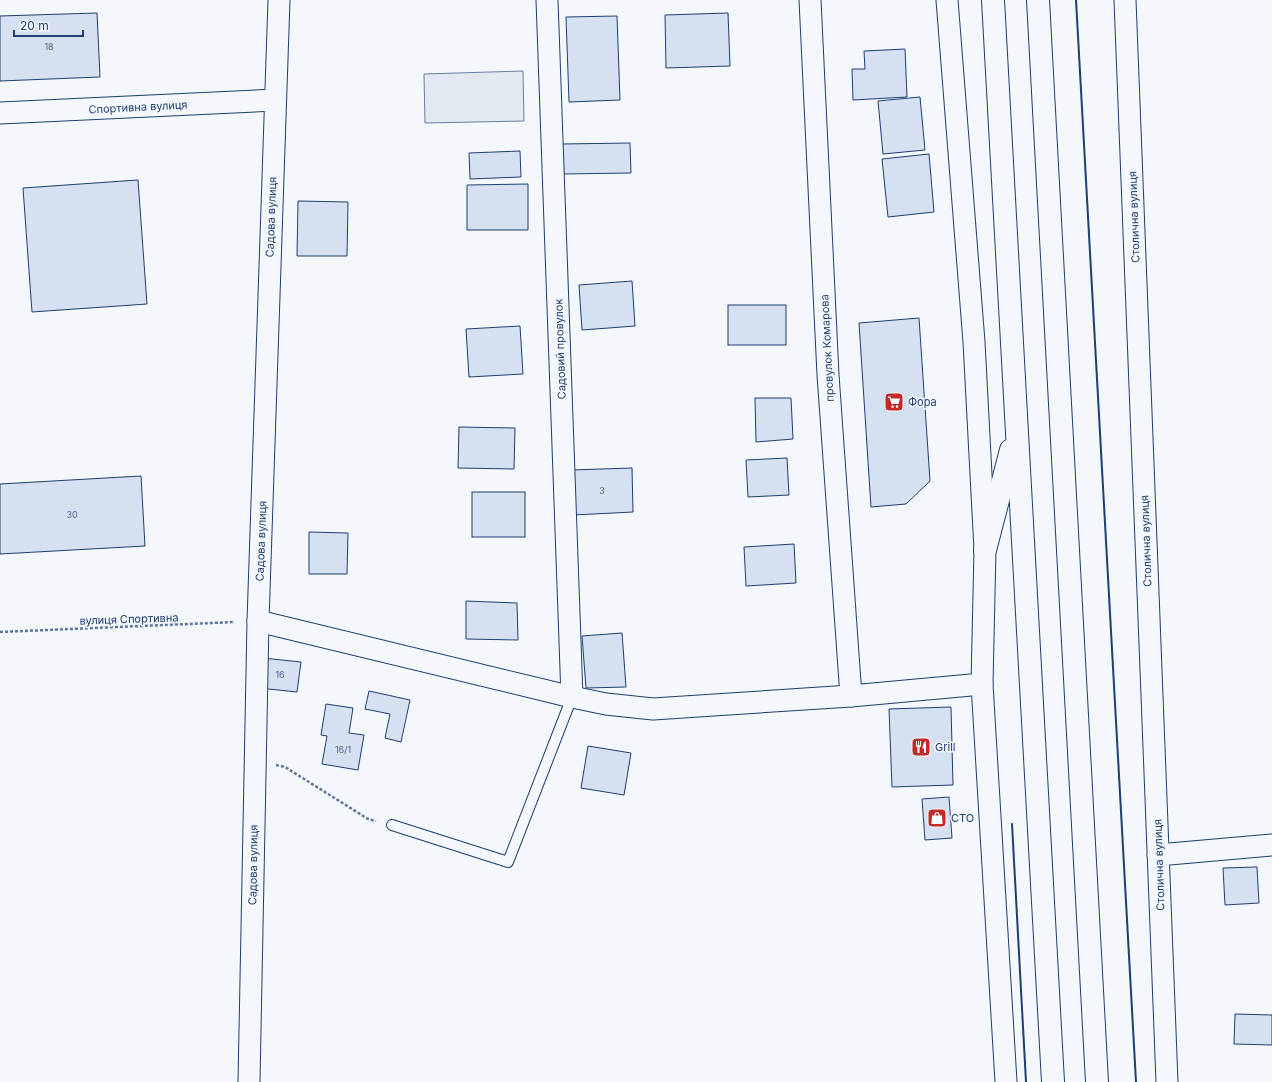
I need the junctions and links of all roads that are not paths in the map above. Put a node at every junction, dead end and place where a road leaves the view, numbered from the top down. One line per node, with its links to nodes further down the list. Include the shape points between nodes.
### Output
1 (278, 0): 8 (street, Садова вулиця)
2 (547, 0): 15 (street, Садовий провулок)
3 (810, 0): 14 (street, провулок Комарова, via 828,375)
4 (947, 0): 11 (street, via 974,342)
5 (993, 0): 10 (highway)
6 (1038, 0): 22 (highway)
7 (1125, 0): 18 (street, Столична вулиця)
8 (275, 100): 9 (street, Спортивна вулиця); 12 (street, Садова вулиця)
9 (0, 113)
10 (1016, 429): 11 (highway); 21 (highway)
11 (985, 550): 13 (street)
12 (258, 622): 15 (street); 19 (street, Садова вулиця)
13 (982, 684): 14 (street); 20 (street)
14 (850, 696): 15 (street, via 653,709)
15 (572, 697): 16 (lane, via 508,862)
16 (392, 825)
17 (1272, 845): 18 (street)
18 (1158, 855): 23 (street, Столична вулиця)
19 (249, 1082)
20 (1006, 1082)
21 (1052, 1082)
22 (1097, 1082)
23 (1166, 1082)

